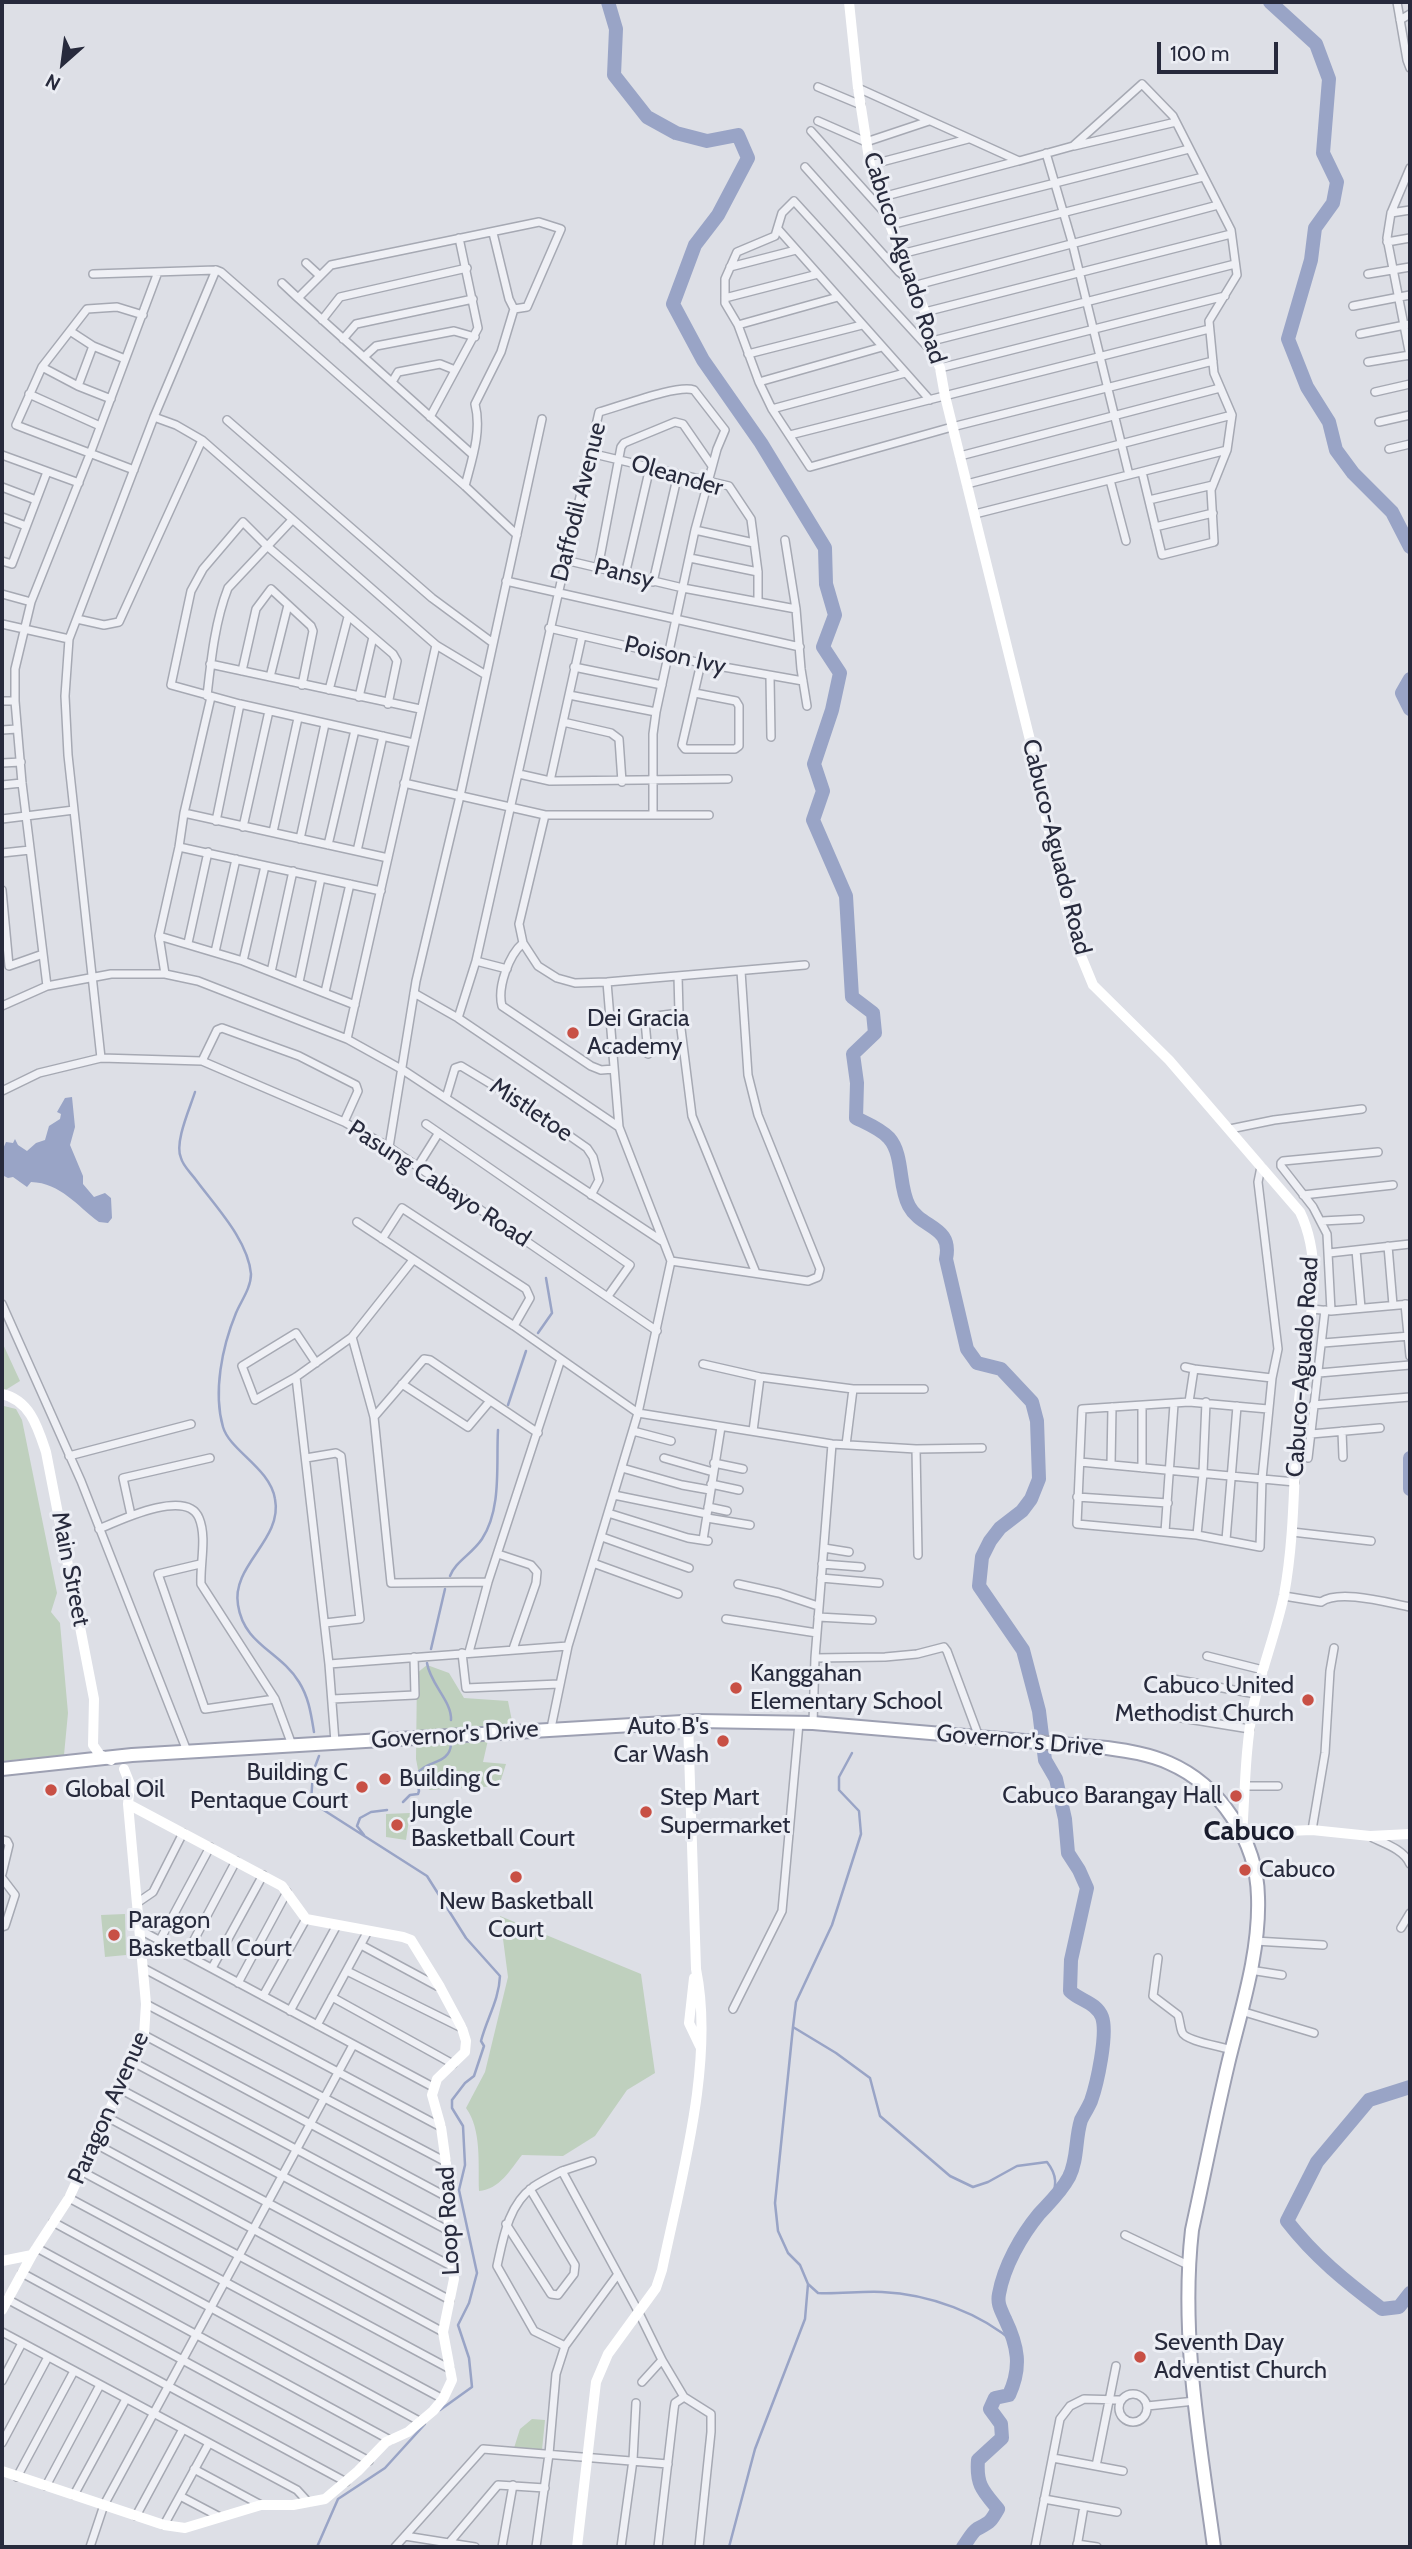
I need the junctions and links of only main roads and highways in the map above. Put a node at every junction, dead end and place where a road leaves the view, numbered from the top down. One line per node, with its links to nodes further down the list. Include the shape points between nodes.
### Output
1 (2, 1769): 2 (main road, Governor's Drive, via 187,1751 688,1721 799,1723 1050,1742 1128,1751 1171,1763 1188,1773 1213,1795 1243,1837 1258,1887 1250,1970 1188,2265 1190,2355)
2 (1214, 2547)

